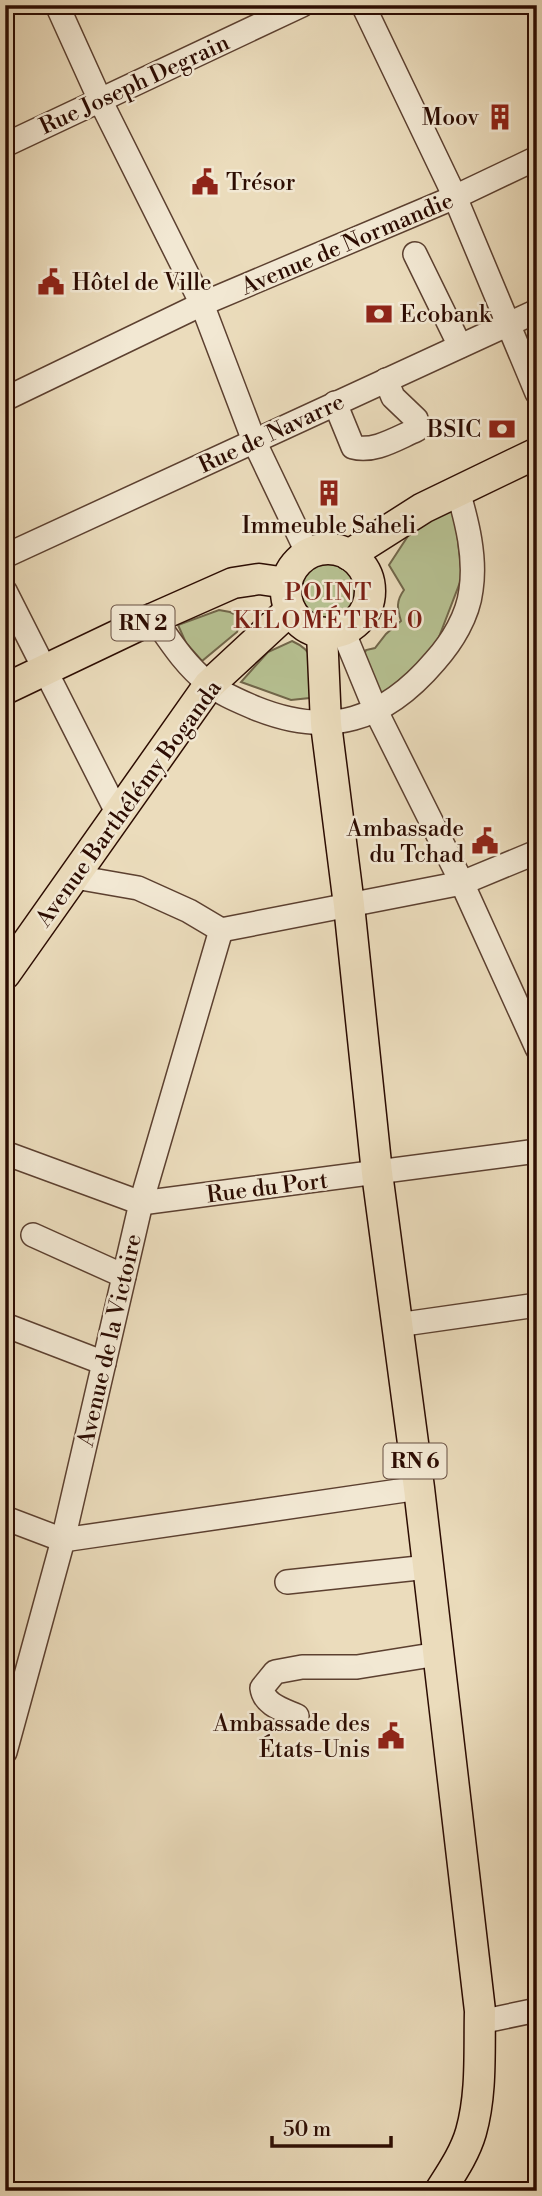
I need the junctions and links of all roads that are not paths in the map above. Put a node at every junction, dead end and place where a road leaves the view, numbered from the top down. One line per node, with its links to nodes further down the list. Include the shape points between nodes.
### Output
1 (57, 5): 4 (street)
2 (302, 5): 4 (street, Rue Joseph Degrain)
3 (363, 5): 7 (street)
4 (100, 100): 5 (street, Rue Joseph Degrain); 9 (street)
5 (5, 145)
6 (537, 158): 7 (street, Avenue de Normandie)
7 (455, 197): 9 (street, Avenue de Normandie); 11 (street)
8 (415, 254): 12 (street)
9 (202, 304): 15 (street, Avenue de Normandie); 17 (street)
10 (537, 311): 11 (street, Rue de Navarre)
11 (507, 325): 12 (street, Rue de Navarre); 14 (street)
12 (460, 346): 13 (street, Rue de Navarre)
13 (386, 380): 16 (street, Rue de Navarre); 16 (street, via 393,397 416,419 416,430 373,448 353,447)
14 (537, 393)
15 (5, 400)
16 (335, 403): 17 (street, Rue de Navarre)
17 (254, 440): 20 (street); 22 (street, Rue de Navarre)
18 (537, 453): 19 (main road)
19 (458, 491): 21 (main road); 30 (street, via 469,526 471,558 471,590 463,619 448,647 427,671)
20 (308, 554): 21 (main road, via 329,549); 24 (main road, via 294,567)
21 (349, 555): 26 (main road, via 369,579 370,595 356,622)
22 (5, 556)
23 (5, 591): 27 (street)
24 (289, 596): 25 (main road, RN 2, via 259,579 233,583); 26 (main road, via 298,621 309,629); 28 (main road, Avenue Barthélémy Boganda)
25 (154, 618): 27 (main road, RN 2); 28 (street, via 184,661)
26 (332, 632): 30 (street); 31 (main road, RN 6)
27 (46, 670): 29 (main road, RN 2); 32 (street)
28 (209, 685): 31 (street, via 274,716); 32 (main road, Avenue Barthélémy Boganda)
29 (5, 689)
30 (376, 711): 31 (street); 35 (street)
31 (326, 723): 36 (main road, RN 6)
32 (118, 814): 34 (main road, Avenue Barthélémy Boganda)
33 (537, 852): 35 (street)
34 (75, 877): 37 (street, via 138,888); 38 (main road, Avenue Barthélémy Boganda)
35 (462, 883): 36 (street); 39 (street)
36 (349, 905): 37 (street); 42 (main road, RN 6)
37 (221, 930): 43 (street, Avenue de la Victoire)
38 (5, 974)
39 (537, 1048)
40 (537, 1151): 42 (street, Rue du Port)
41 (5, 1153): 43 (street, Rue du Port)
42 (377, 1173): 43 (street, Rue du Port); 48 (main road, RN 6)
43 (141, 1202): 45 (street, Avenue de la Victoire)
44 (33, 1235): 45 (street)
45 (124, 1276): 49 (street, Avenue de la Victoire)
46 (537, 1305): 48 (street)
47 (5, 1325): 49 (street)
48 (397, 1325): 50 (main road, RN 6)
49 (104, 1363): 52 (street, Avenue de la Victoire)
50 (419, 1488): 52 (street); 53 (main road, RN 6)
51 (5, 1518): 52 (street)
52 (63, 1540): 57 (street, Avenue de la Victoire)
53 (428, 1567): 54 (street); 55 (main road, RN 6)
54 (287, 1582)
55 (438, 1654): 56 (street, via 357,1667 275,1672 262,1695); 59 (main road, RN 6)
56 (297, 1716)
57 (5, 1752)
58 (537, 2010): 59 (street)
59 (480, 2022): 60 (main road, RN 6, via 479,2079 471,2132)
60 (440, 2191)

